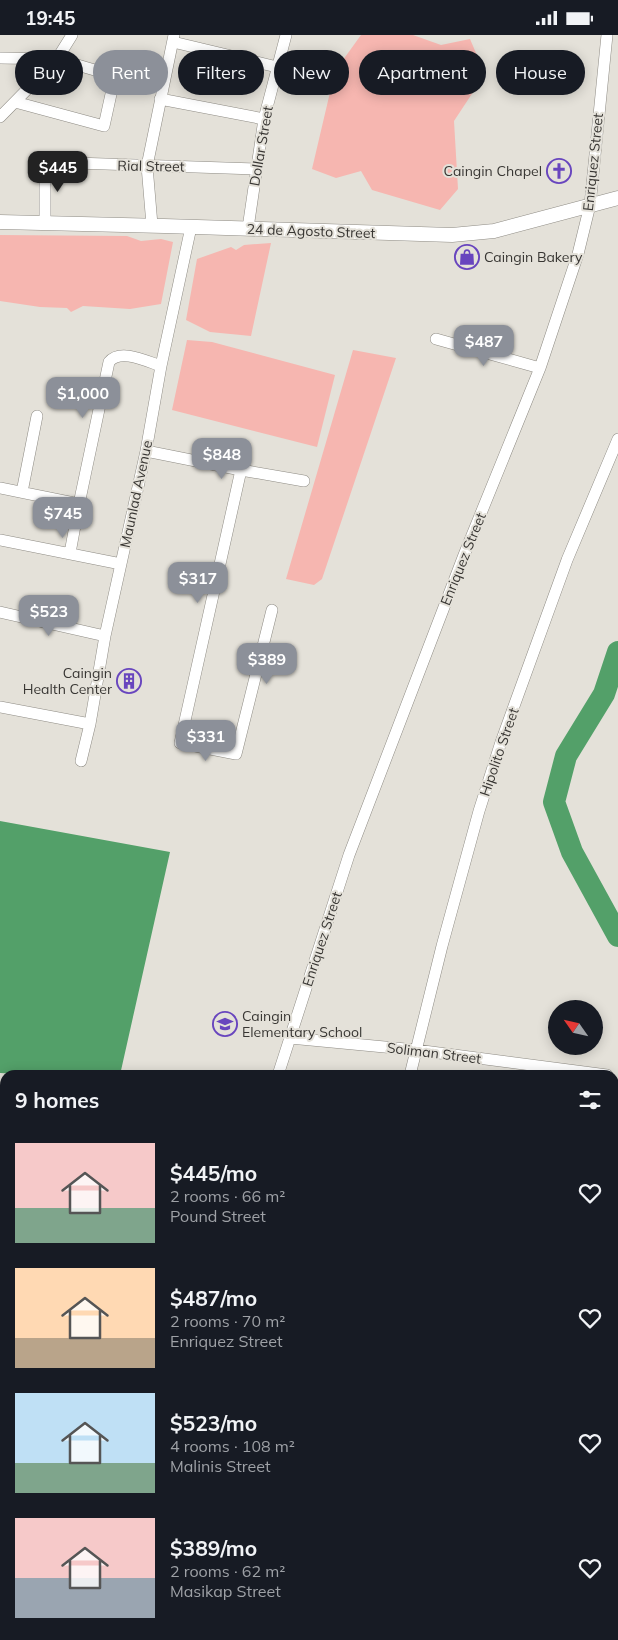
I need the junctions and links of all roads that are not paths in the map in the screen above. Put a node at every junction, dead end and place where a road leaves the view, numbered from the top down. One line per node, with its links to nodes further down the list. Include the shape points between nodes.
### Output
1 (72, 35): 5 (street)
2 (286, 35): 6 (street, Dollar Street)
3 (607, 35): 20 (street, Enriquez Street)
4 (174, 39): 9 (street); 13 (street)
5 (63, 50)
6 (282, 50)
7 (0, 58): 8 (street)
8 (15, 58)
9 (274, 66)
10 (83, 67): 14 (street, via 115,76 104,126)
11 (274, 79): 16 (street, Dollar Street)
12 (23, 95): 14 (street)
13 (160, 99): 16 (street); 17 (street)
14 (15, 103): 15 (street)
15 (0, 117)
16 (264, 119): 18 (street, Dollar Street)
17 (147, 166): 18 (street, Rial Street); 22 (street, Rial Street, via 45,162); 23 (street)
18 (256, 169): 25 (street, Dollar Street)
19 (618, 198): 20 (street, 24 de Agosto Street)
20 (590, 205): 25 (street, 24 de Agosto Street, via 494,231 452,235); 28 (street, Enriquez Street, via 578,254)
21 (0, 222): 22 (street, 24 de Agosto Street)
22 (45, 223): 23 (street, 24 de Agosto Street)
23 (152, 225): 24 (street, 24 de Agosto Street)
24 (190, 227): 25 (street, 24 de Agosto Street); 27 (street, Maunlad Avenue)
25 (248, 229)
26 (436, 339): 28 (street)
27 (161, 366): 31 (street, Maunlad Avenue); 36 (street, via 121,355 108,362)
28 (540, 368): 46 (street, Enriquez Street, via 349,855)
29 (37, 416): 35 (street)
30 (618, 439): 47 (street, Hipolito Street, via 567,560 500,742)
31 (146, 451): 32 (street); 39 (street, Maunlad Avenue)
32 (241, 471): 33 (street); 40 (street, via 180,743 236,754)
33 (304, 481)
34 (0, 488): 35 (street)
35 (22, 492): 36 (street)
36 (79, 504): 38 (street)
37 (0, 540): 38 (street)
38 (70, 553): 39 (street)
39 (121, 564): 42 (street, Maunlad Avenue)
40 (272, 610)
41 (0, 613): 42 (street)
42 (104, 636): 44 (street, Maunlad Avenue)
43 (0, 707): 44 (street)
44 (90, 725): 45 (street, Maunlad Avenue)
45 (81, 761)
46 (290, 1038): 47 (street, Soliman Street); 48 (street, Enriquez Street)
47 (416, 1050): 49 (street, Hipolito Street); 50 (street, Soliman Street)
48 (280, 1070)
49 (411, 1070)
50 (569, 1070)

